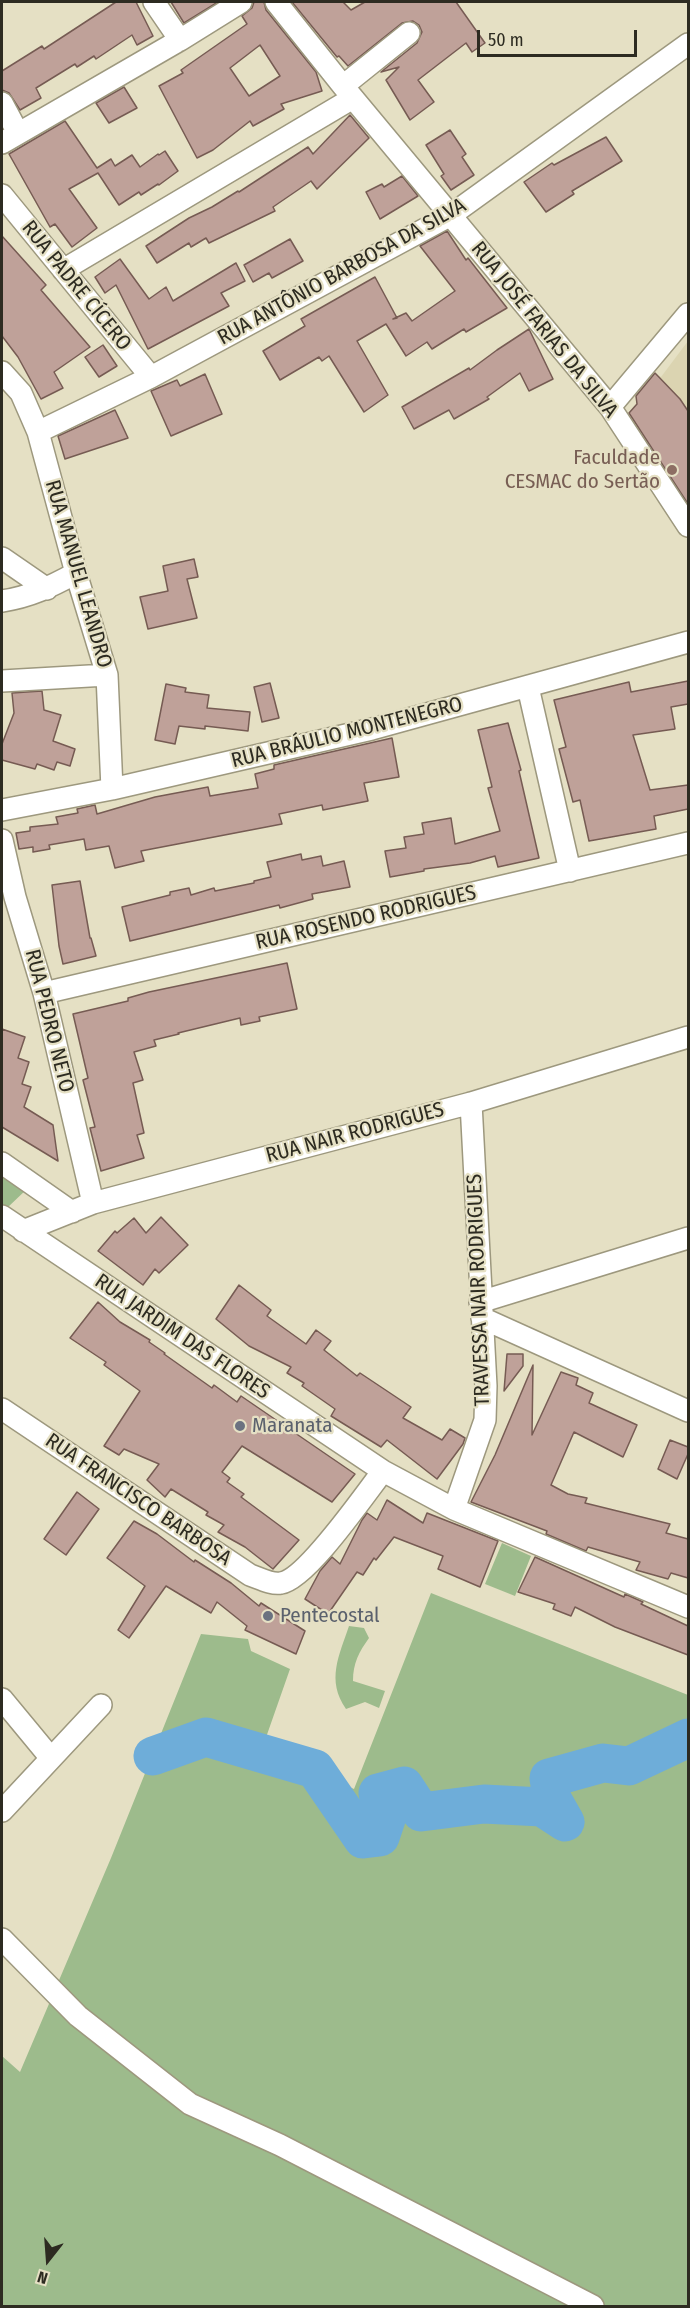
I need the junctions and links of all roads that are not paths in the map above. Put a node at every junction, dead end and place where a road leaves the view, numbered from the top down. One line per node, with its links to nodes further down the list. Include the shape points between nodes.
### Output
1 (154, 2): 5 (street)
2 (241, 2): 5 (street)
3 (276, 2): 7 (street, RUA JOSÉ FARIAS DA SILVA)
4 (409, 33): 7 (street)
5 (180, 40): 9 (street)
6 (688, 44): 11 (street, RUA ANTÔNIO BARBOSA DA SILVA)
7 (348, 92): 11 (street, RUA JOSÉ FARIAS DA SILVA); 12 (street)
8 (2, 103): 9 (street)
9 (10, 138)
10 (2, 195): 12 (street, RUA PADRE CÍCERO)
11 (451, 215): 15 (street, RUA ANTÔNIO BARBOSA DA SILVA); 16 (street, RUA JOSÉ FARIAS DA SILVA)
12 (63, 270): 15 (street, RUA PADRE CÍCERO)
13 (688, 314): 16 (street)
14 (2, 372): 17 (street, RUA MANUEL LEANDRO, via 21,393)
15 (151, 377): 17 (street, RUA ANTÔNIO BARBOSA DA SILVA)
16 (610, 406): 18 (street, RUA JOSÉ FARIAS DA SILVA)
17 (38, 432): 20 (street, RUA MANUEL LEANDRO)
18 (688, 526)
19 (2, 558): 21 (street)
20 (76, 573): 21 (street); 24 (street, RUA MANUEL LEANDRO)
21 (47, 589): 22 (street)
22 (2, 601)
23 (688, 642): 26 (street, RUA BRÁULIO MONTENEGRO)
24 (107, 675): 25 (street); 27 (street, RUA MANUEL LEANDRO)
25 (2, 681)
26 (528, 687): 27 (street, RUA BRÁULIO MONTENEGRO, via 372,729); 31 (street)
27 (112, 789): 28 (street, RUA BRÁULIO MONTENEGRO)
28 (2, 810)
29 (2, 840): 32 (street, RUA PEDRO NETO)
30 (688, 843): 31 (street, RUA ROSENDO RODRIGUES)
31 (570, 871): 33 (street, RUA ROSENDO RODRIGUES)
32 (8, 904): 33 (street, RUA PEDRO NETO)
33 (44, 993): 37 (street, RUA PEDRO NETO)
34 (688, 1037): 35 (street, RUA NAIR RODRIGUES)
35 (471, 1103): 37 (street, RUA NAIR RODRIGUES); 42 (street, TRAVESSA NAIR RODRIGUES)
36 (2, 1163): 38 (street)
37 (93, 1203): 38 (street, RUA NAIR RODRIGUES)
38 (72, 1212): 40 (street, RUA NAIR RODRIGUES)
39 (2, 1216): 40 (street, RUA JARDIM DAS FLORES)
40 (23, 1231): 45 (street, RUA JARDIM DAS FLORES)
41 (688, 1238): 42 (street)
42 (481, 1310): 44 (street); 46 (street, TRAVESSA NAIR RODRIGUES, via 484,1420)
43 (2, 1409): 45 (street, RUA FRANCISCO BARBOSA, via 250,1575 279,1584 291,1580 315,1558)
44 (688, 1411)
45 (383, 1471): 46 (street, RUA JARDIM DAS FLORES)
46 (454, 1509): 47 (street, RUA JARDIM DAS FLORES)
47 (688, 1607)
48 (2, 1699): 50 (street)
49 (101, 1705): 50 (street)
50 (50, 1758): 51 (street)
51 (2, 1811)
52 (6, 1944): 53 (street, via 78,2016 190,2104 280,2145)
53 (593, 2307)

